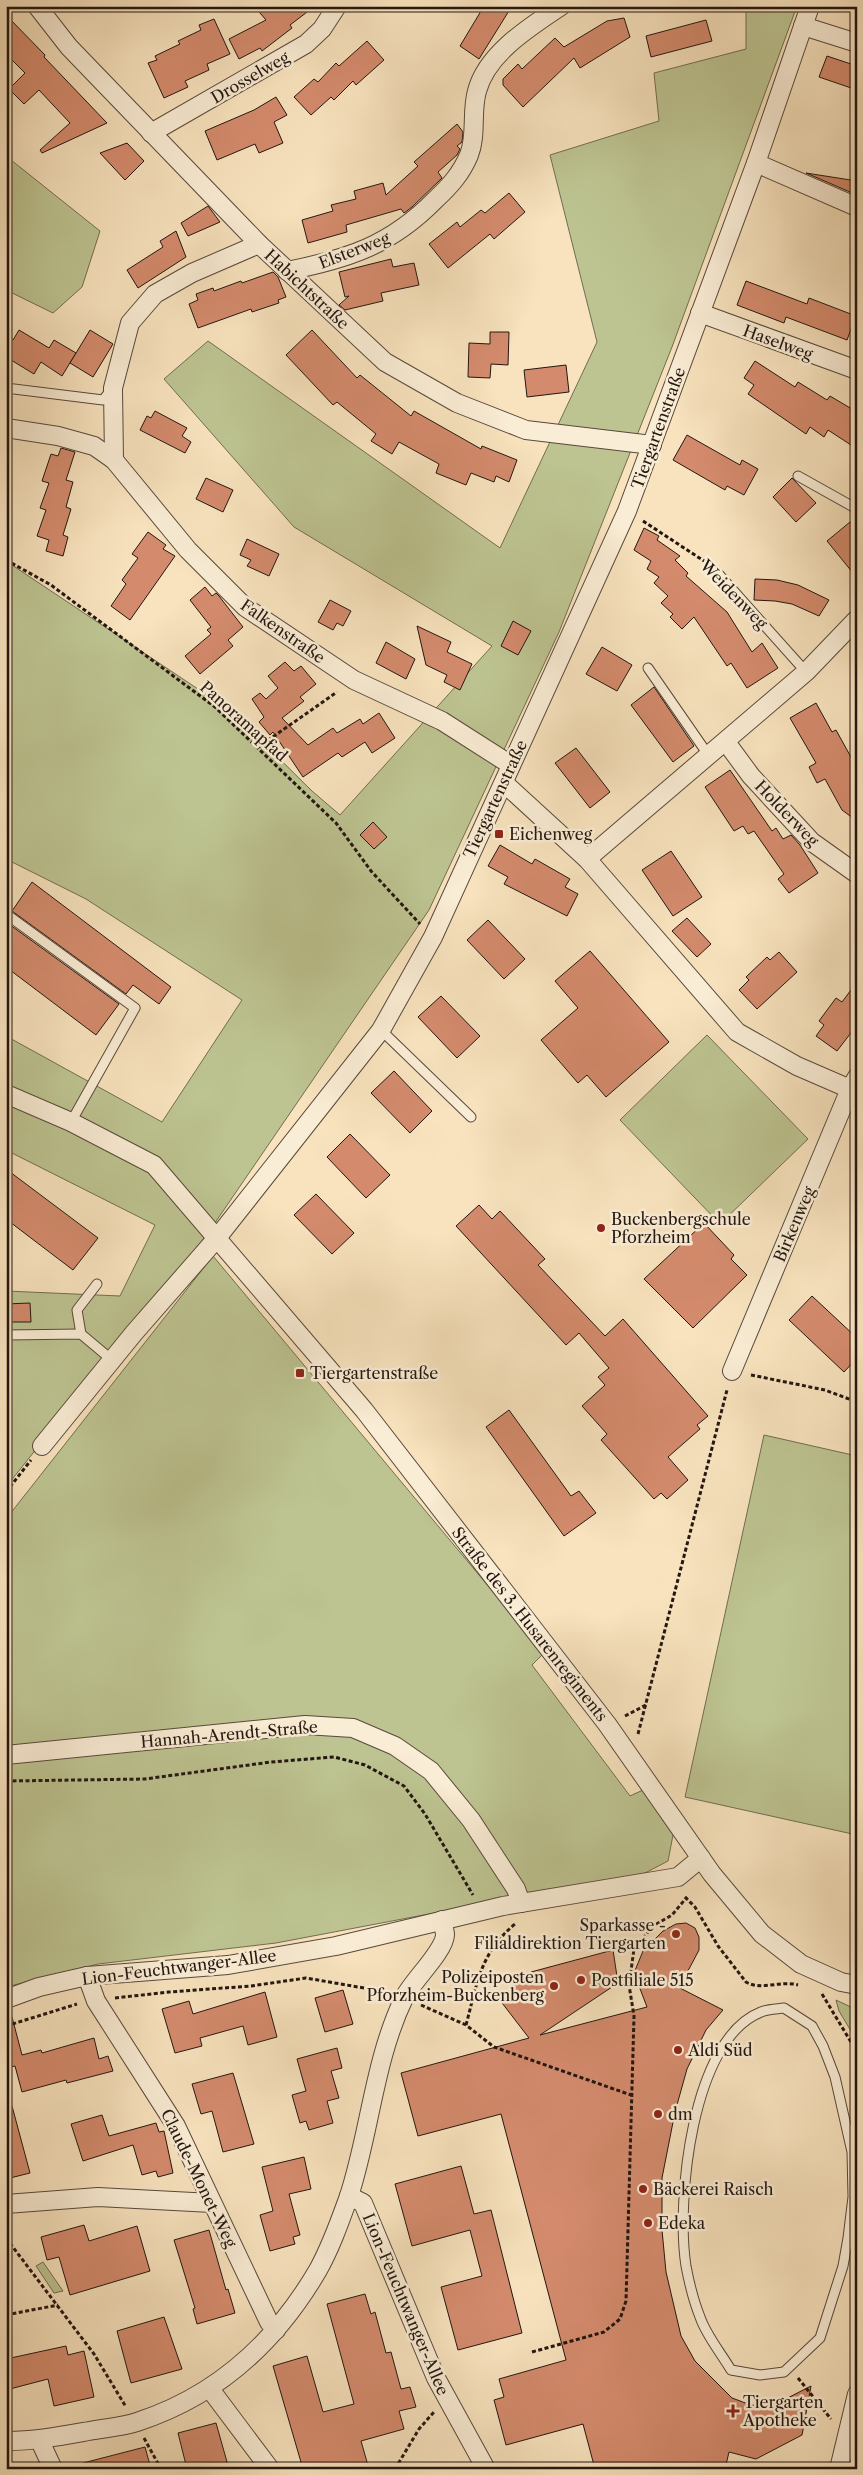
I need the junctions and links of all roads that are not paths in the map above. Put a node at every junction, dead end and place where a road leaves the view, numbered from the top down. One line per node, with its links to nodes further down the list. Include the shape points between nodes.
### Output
1 (37, 6): 7 (street, Habichtstraße, via 70,47)
2 (337, 6): 7 (street, Drosselweg, via 322,29 306,44)
3 (561, 6): 11 (street, Elsterweg, via 505,47 488,70 477,91 470,153 460,175 414,222 384,241 330,262)
4 (810, 6): 5 (street, Tiergartenstraße)
5 (803, 26): 6 (street); 8 (street, Tiergartenstraße)
6 (857, 43)
7 (151, 133): 10 (street, Habichtstraße)
8 (756, 163): 9 (street); 12 (street, Tiergartenstraße)
9 (857, 206)
10 (259, 244): 11 (street, Habichtstraße); 15 (street, via 192,273 155,294 130,323)
11 (287, 271): 17 (street, Habichtstraße, via 385,362 457,402 526,430)
12 (700, 313): 13 (street, Haselweg); 17 (street, Tiergartenstraße)
13 (857, 370)
14 (6, 388): 15 (lane, via 103,400)
15 (113, 388): 18 (street)
16 (6, 428): 18 (street, Falkenstraße, via 58,436 94,446)
17 (652, 444): 27 (street, Tiergartenstraße, via 626,511)
18 (114, 460): 27 (street, Falkenstraße, via 188,550 245,607 354,680 442,721)
19 (798, 476): 20 (lane)
20 (857, 509)
21 (715, 570): 24 (lane, Weidenweg)
22 (857, 619): 24 (street)
23 (648, 668): 26 (lane)
24 (806, 672): 25 (street)
25 (726, 742): 26 (street); 30 (street, Holderweg, via 751,776 812,842)
26 (710, 756): 29 (street)
27 (511, 765): 28 (street, Tiergartenstraße)
28 (504, 783): 29 (street); 32 (street, Tiergartenstraße, via 433,937)
29 (587, 859): 33 (street, via 737,1032 797,1066)
30 (857, 874)
31 (6, 914): 36 (lane, via 135,1008)
32 (381, 1030): 35 (lane); 37 (street, Tiergartenstraße)
33 (854, 1086): 42 (street, Birkenweg)
34 (6, 1094): 36 (street, Straße des 3. Husarenregiments)
35 (471, 1117)
36 (71, 1122): 37 (street, Straße des 3. Husarenregiments, via 154,1165)
37 (217, 1238): 41 (street, Tiergartenstraße); 45 (street, Straße des 3. Husarenregiments, via 364,1410 632,1757)
38 (97, 1284): 39 (lane, via 77,1310)
39 (81, 1334): 40 (lane); 41 (lane)
40 (6, 1335)
41 (112, 1360): 43 (street, Tiergartenstraße)
42 (732, 1371)
43 (42, 1446)
44 (6, 1755): 46 (street, Hannah-Arendt-Straße, via 305,1725 353,1728 395,1746 431,1771 471,1820 516,1889)
45 (702, 1858): 46 (street, Lion-Feuchtwanger-Allee, via 678,1877); 49 (street, Straße des 3. Husarenregiments, via 762,1934 801,1964 841,1982)
46 (521, 1903): 47 (street, Lion-Feuchtwanger-Allee)
47 (442, 1920): 48 (street, Lion-Feuchtwanger-Allee, via 336,1946 228,1965); 53 (street, Lion-Feuchtwanger-Allee, via 445,1935 441,1949 404,1997 386,2045 361,2159)
48 (87, 1976): 50 (street, Lion-Feuchtwanger-Allee, via 39,1987); 54 (street, Claude-Monet-Weg, via 96,2001 176,2126)
49 (857, 1985)
50 (6, 1999)
51 (855, 2152): 52 (lane); 52 (lane, via 835,2077 812,2026 784,2008 761,2012 740,2027 720,2052 702,2090 689,2149 684,2208 686,2266 700,2319 731,2370 760,2375 784,2372 820,2338 843,2266)
52 (855, 2173)
53 (348, 2196): 56 (street, via 319,2269); 64 (street, Lion-Feuchtwanger-Allee, via 363,2203 446,2399)
54 (212, 2203): 55 (street, via 98,2197); 56 (street, Claude-Monet-Weg, via 269,2322)
55 (6, 2204)
56 (276, 2330): 57 (street)
57 (210, 2389): 59 (street, via 172,2409 135,2422); 63 (street)
58 (857, 2394): 61 (street, via 849,2427)
59 (40, 2440): 60 (street); 62 (street)
60 (6, 2441)
61 (850, 2452): 65 (street)
62 (53, 2469)
63 (270, 2469)
64 (486, 2469)
65 (839, 2469)

